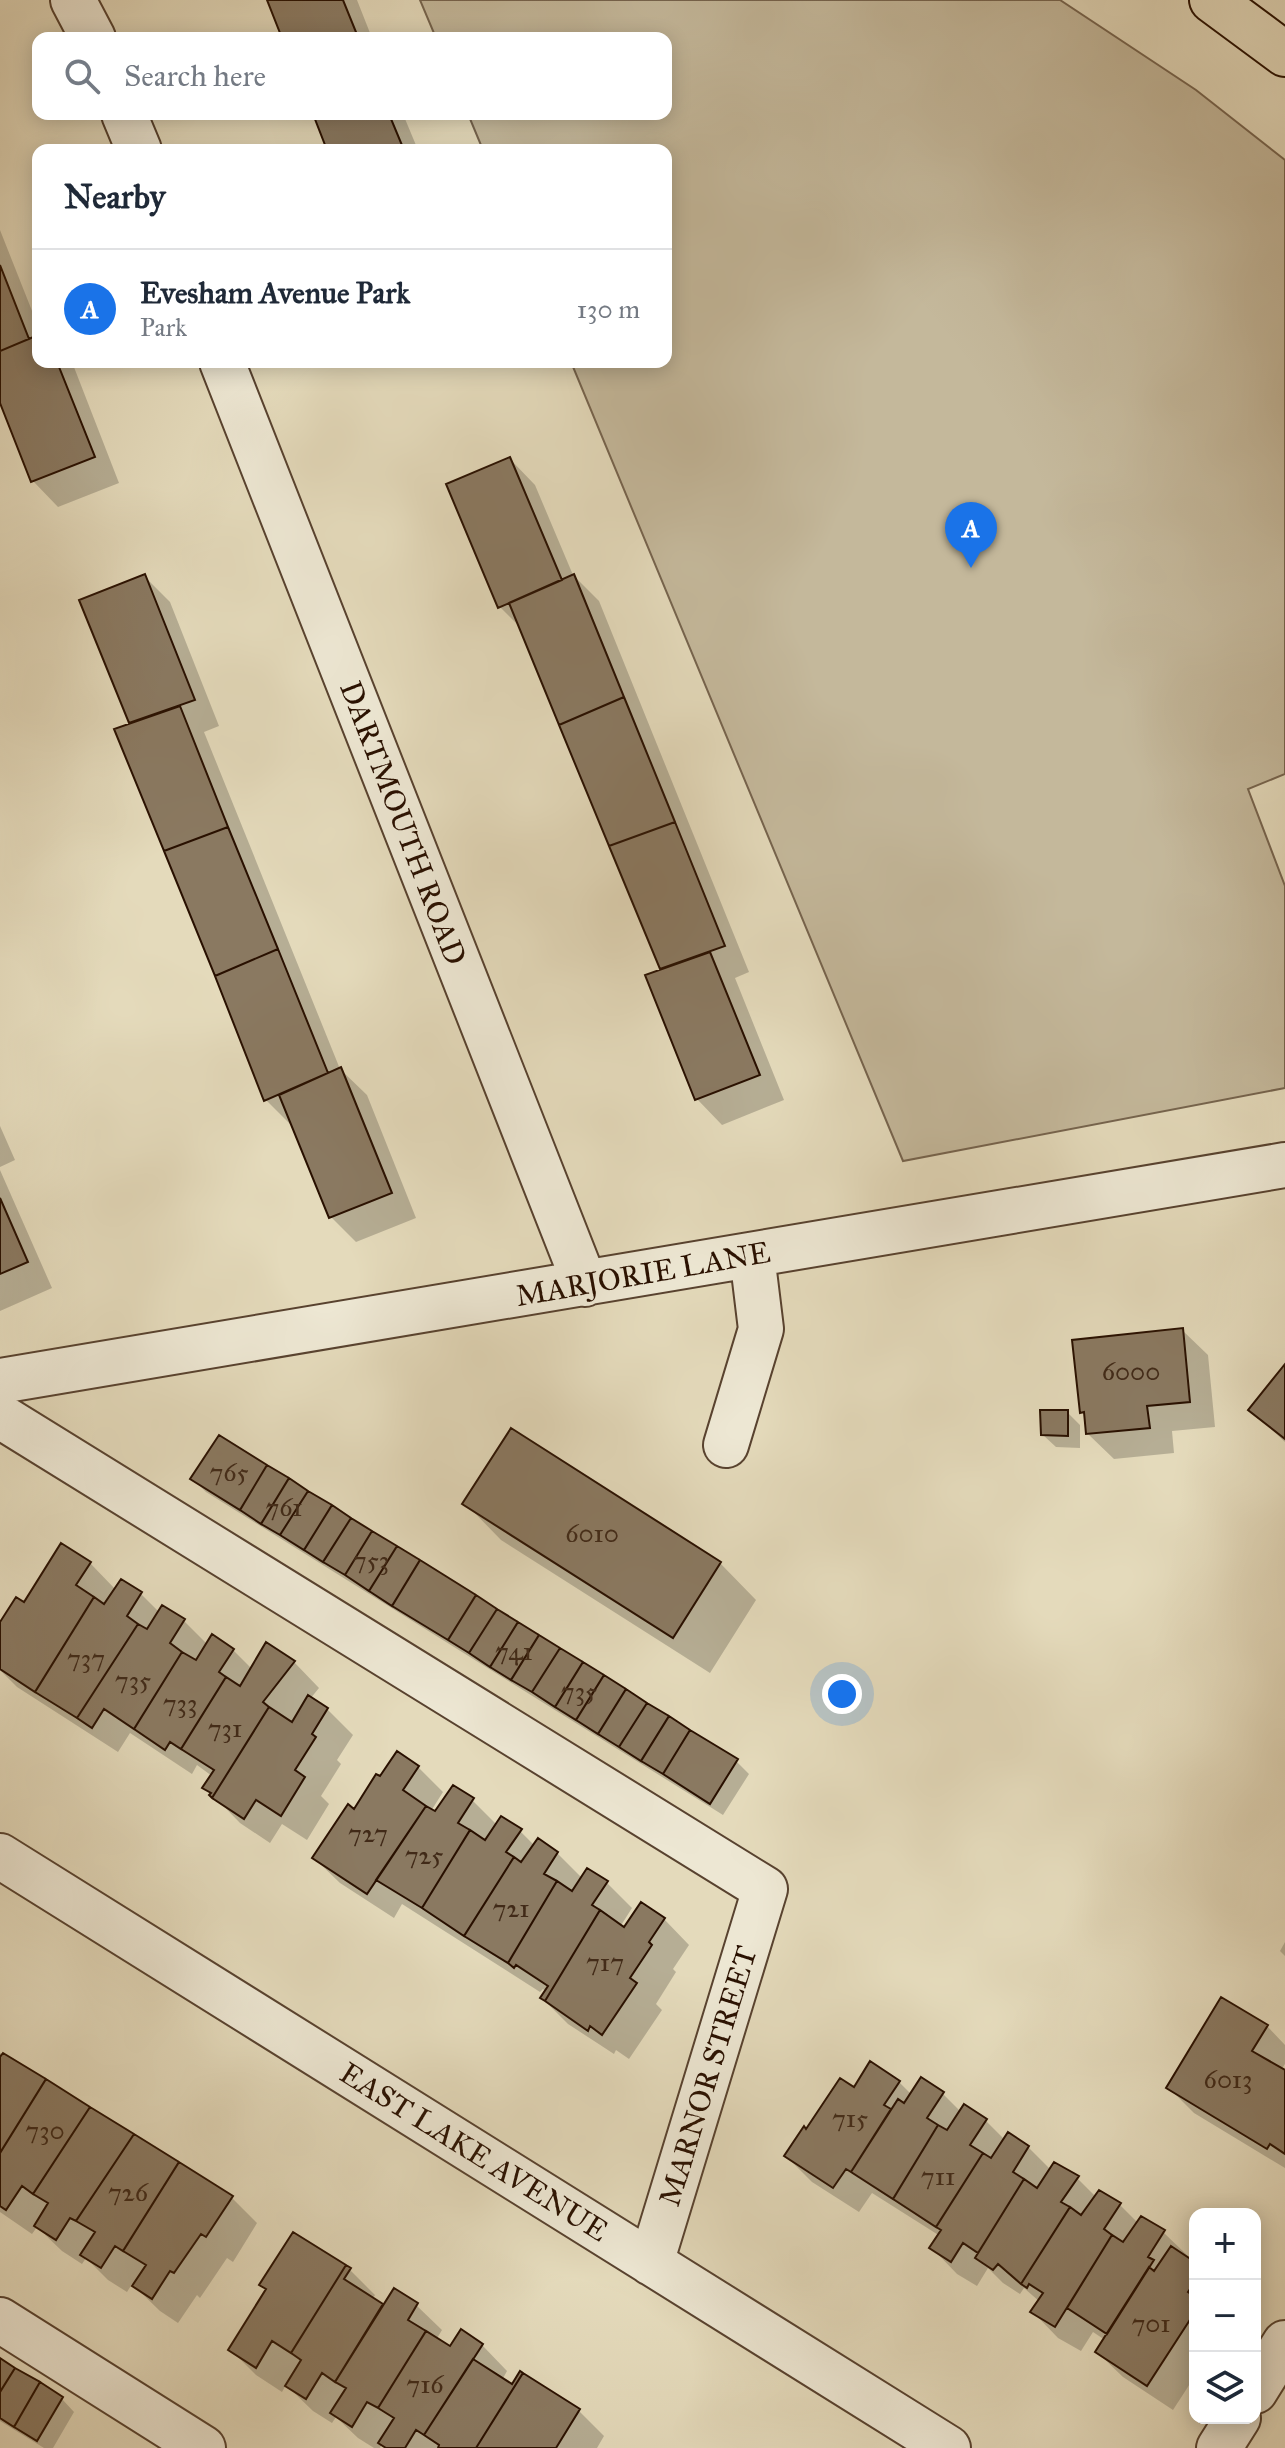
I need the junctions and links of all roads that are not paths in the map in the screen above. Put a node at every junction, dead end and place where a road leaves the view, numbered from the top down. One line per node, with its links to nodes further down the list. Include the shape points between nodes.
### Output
1 (73, 0): 3 (street)
2 (1212, 0): 4 (main road)
3 (90, 32)
4 (1285, 54)
5 (126, 120): 6 (street)
6 (136, 144)
7 (224, 368): 10 (street, DARTMOUTH ROAD)
8 (1285, 1165): 9 (street, MARJORIE LANE)
9 (752, 1255): 10 (street, MARJORIE LANE); 13 (street, via 761,1329)
10 (585, 1284): 11 (street, MARJORIE LANE)
11 (0, 1381)
12 (0, 1416): 15 (street, MARNOR STREET, via 765,1889)
13 (726, 1445)
14 (0, 1856): 15 (street, EAST LAKE AVENUE)
15 (651, 2263): 21 (street, EAST LAKE AVENUE)
16 (0, 2320): 20 (street)
17 (1285, 2343): 18 (street)
18 (1261, 2381)
19 (1234, 2424): 22 (street)
20 (203, 2448)
21 (948, 2448)
22 (1219, 2448)

